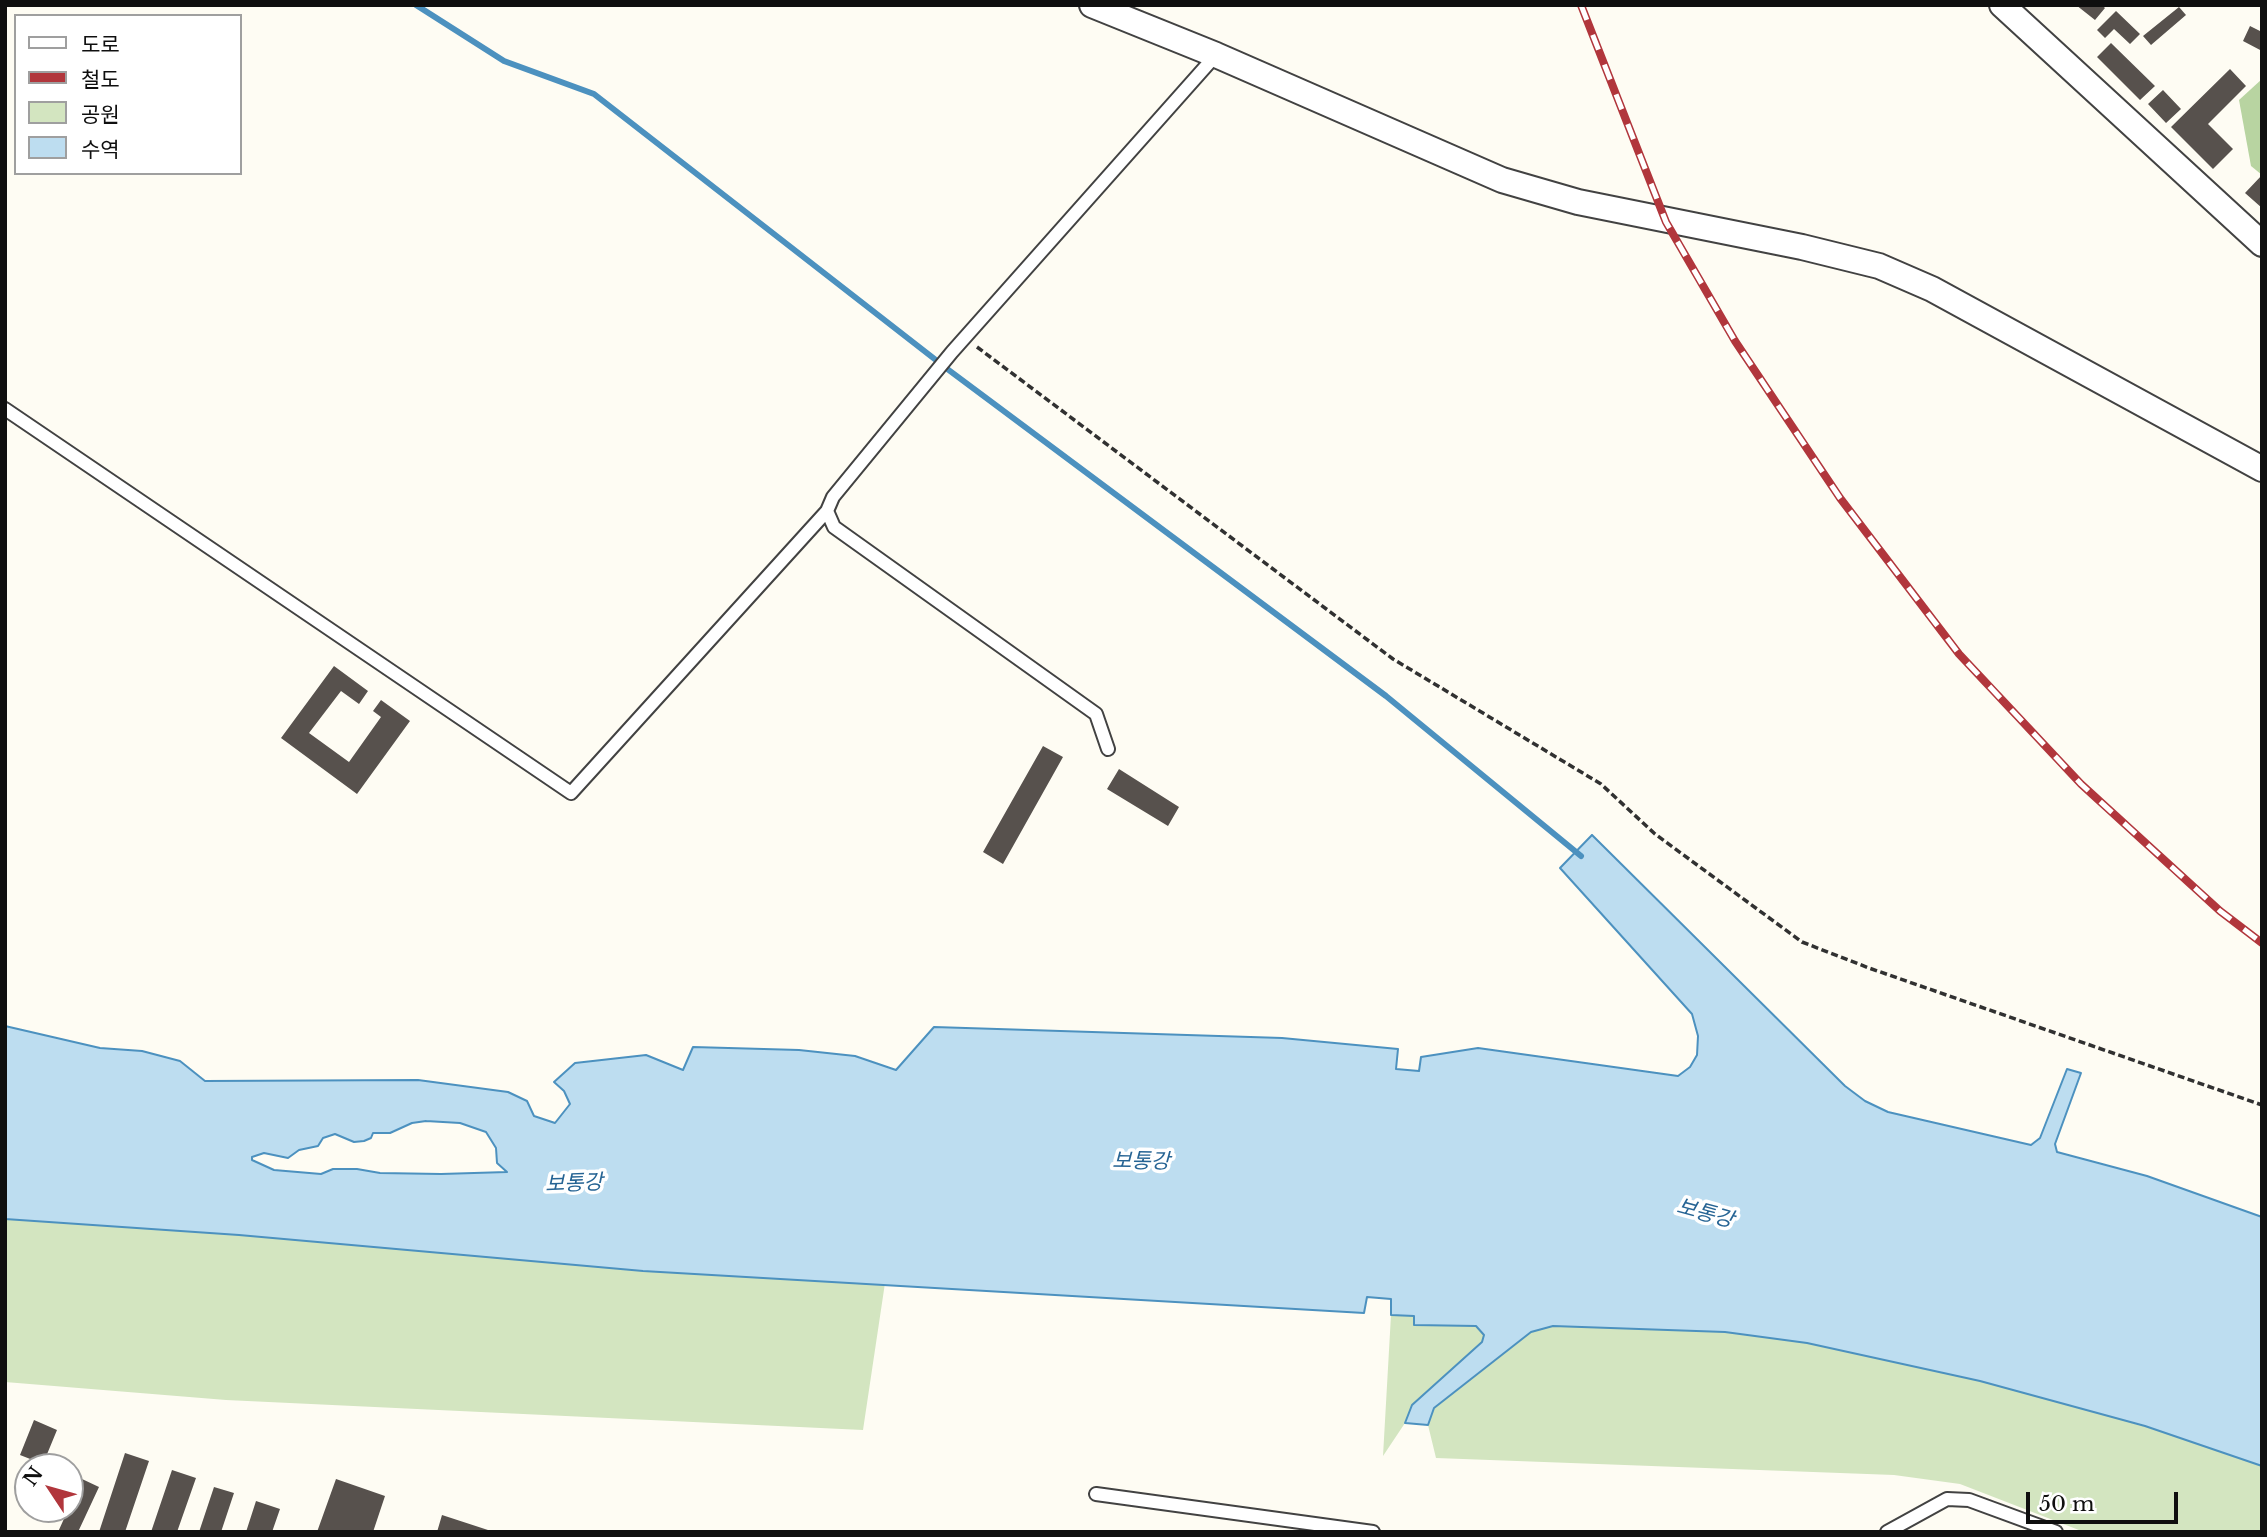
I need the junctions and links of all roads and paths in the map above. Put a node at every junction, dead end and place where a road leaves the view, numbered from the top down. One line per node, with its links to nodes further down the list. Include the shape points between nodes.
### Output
1 (1092, 5): 3 (street)
2 (2002, 5): 4 (street)
3 (1216, 55): 5 (lane); 7 (street, via 1514,184 1578,202 1879,266 1943,294)
4 (2262, 244)
5 (965, 338): 8 (lane, via 833,497); 10 (path, via 1394,659 1601,784 1655,834 1802,942)
6 (5, 409): 8 (lane, via 571,793)
7 (2262, 469)
8 (827, 511): 9 (lane, via 834,527 1096,714)
9 (1108, 749)
10 (2262, 1105)
11 (1096, 1494): 12 (lane)
12 (1373, 1532)
13 (1887, 1532): 14 (lane, via 1947,1500 1969,1500)
14 (2056, 1532)

